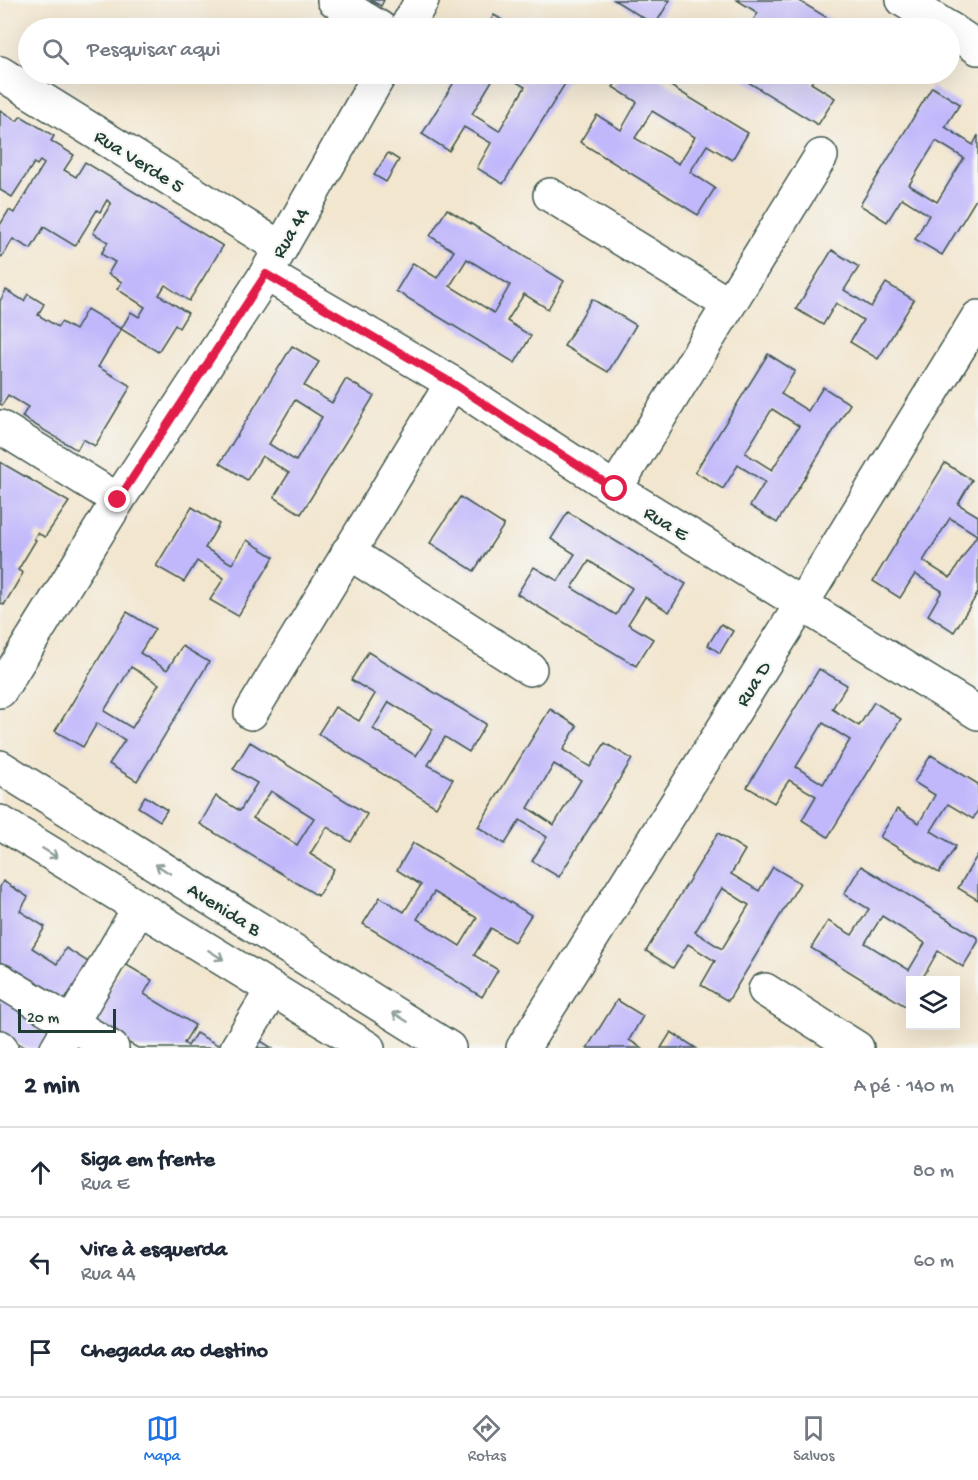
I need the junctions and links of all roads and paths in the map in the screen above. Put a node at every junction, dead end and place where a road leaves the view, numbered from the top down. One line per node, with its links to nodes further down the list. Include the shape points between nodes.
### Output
1 (334, 0): 4 (street)
2 (422, 0): 5 (street)
3 (903, 0): 6 (street)
4 (364, 18)
5 (412, 18)
6 (932, 18)
7 (960, 36): 8 (street)
8 (978, 48)
9 (0, 73): 13 (street, Rua Verde 5)
10 (374, 84): 13 (street, Rua 44)
11 (821, 156): 14 (street)
12 (550, 195): 14 (street)
13 (273, 261): 16 (street, Rua E); 19 (street, Rua 44)
14 (728, 304): 18 (street)
15 (978, 317): 21 (street, Rua D)
16 (452, 383): 18 (street, Rua E); 20 (street)
17 (0, 427): 19 (street)
18 (615, 489): 21 (street, Rua E)
19 (118, 500): 23 (street, Rua 44)
20 (348, 552): 22 (street); 24 (street)
21 (801, 605): 25 (street, Rua E); 37 (street, Rua D)
22 (530, 669)
23 (0, 691)
24 (251, 713)
25 (978, 713)
26 (0, 767): 36 (street, Avenida B, one-way to 26)
27 (0, 822): 28 (street, one-way to 28)
28 (139, 908): 30 (street, one-way to 30); 32 (street)
29 (0, 980): 32 (street)
30 (272, 990): 34 (street); 35 (street)
31 (765, 990): 38 (street)
32 (65, 1036): 33 (street)
33 (112, 1048)
34 (237, 1048)
35 (368, 1048)
36 (449, 1048)
37 (523, 1048)
38 (857, 1048)

